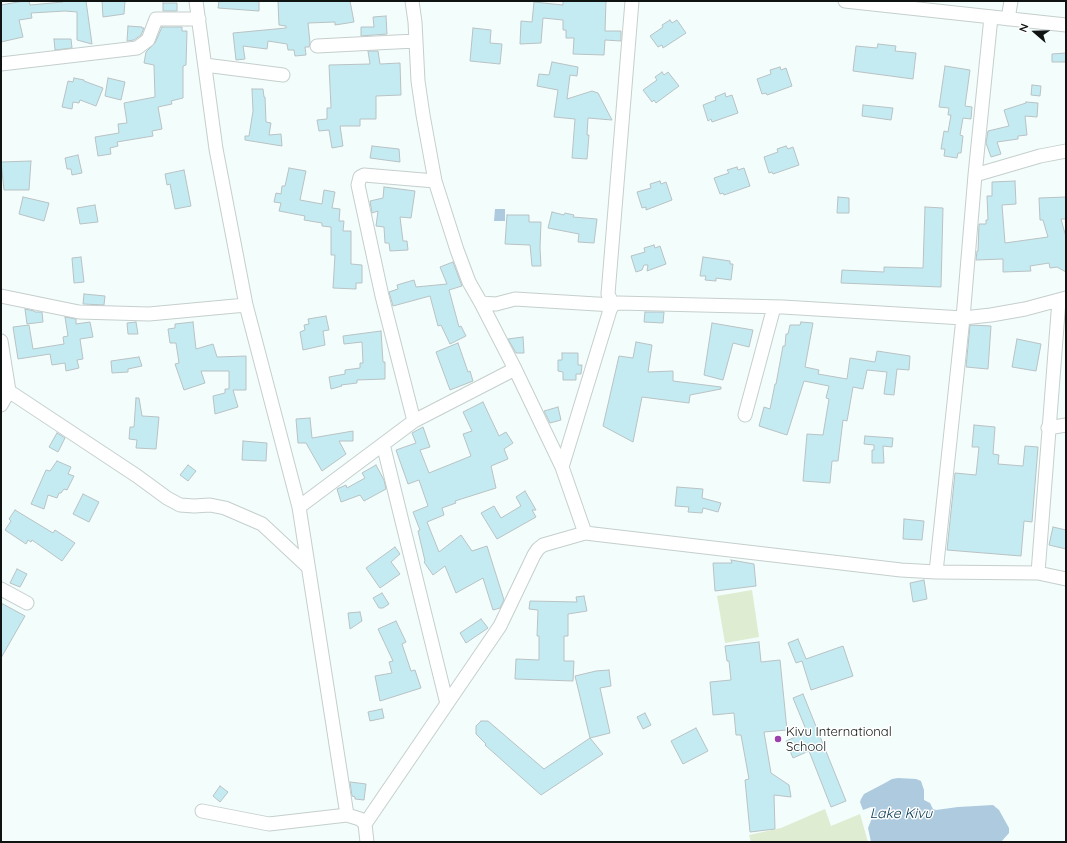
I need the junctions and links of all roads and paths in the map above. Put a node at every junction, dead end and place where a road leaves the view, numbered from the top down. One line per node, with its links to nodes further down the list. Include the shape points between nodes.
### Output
1 (196, 1): 7 (street)
2 (412, 1): 10 (street)
3 (632, 1): 21 (street, via 608,294)
4 (845, 1): 6 (street)
5 (1011, 1): 8 (street)
6 (990, 17): 8 (street); 16 (street)
7 (199, 19): 12 (street, via 156,19 148,40 137,48); 13 (street)
8 (1008, 19): 9 (street)
9 (1066, 25)
10 (415, 41): 11 (street); 17 (street, via 418,81)
11 (318, 46)
12 (1, 64)
13 (205, 65): 14 (street); 22 (street, via 216,149)
14 (283, 75)
15 (1066, 151): 16 (street)
16 (975, 175): 24 (street)
17 (434, 181): 20 (street, via 469,282); 30 (street, via 364,175 360,177 358,185 382,296)
18 (1, 296): 22 (street, via 79,312 149,314)
19 (1062, 299): 24 (street, via 1025,310); 32 (street)
20 (481, 303): 21 (street, via 496,304 515,299); 26 (street)
21 (613, 304): 23 (street, via 624,302); 34 (street)
22 (246, 305): 35 (street)
23 (774, 307): 24 (street); 29 (street)
24 (963, 318): 38 (street)
25 (1, 342): 27 (street)
26 (514, 369): 30 (street); 34 (street)
27 (5, 389): 28 (street); 37 (street, via 180,505 225,508 262,524)
28 (1, 405)
29 (745, 415)
30 (414, 421): 33 (street)
31 (1066, 425): 32 (street)
32 (1048, 428): 39 (street)
33 (383, 444): 35 (street); 43 (street)
34 (562, 467): 36 (street)
35 (299, 507): 37 (street)
36 (586, 533): 38 (street); 43 (street, via 543,545 538,549 503,622)
37 (308, 567): 45 (street)
38 (936, 572): 39 (street)
39 (1038, 573): 40 (street)
40 (1066, 578)
41 (1, 589): 42 (street)
42 (27, 603)
43 (447, 704): 46 (street)
44 (202, 811): 45 (street, via 276,824)
45 (347, 815): 46 (street)
46 (365, 824): 47 (street)
47 (367, 842)

